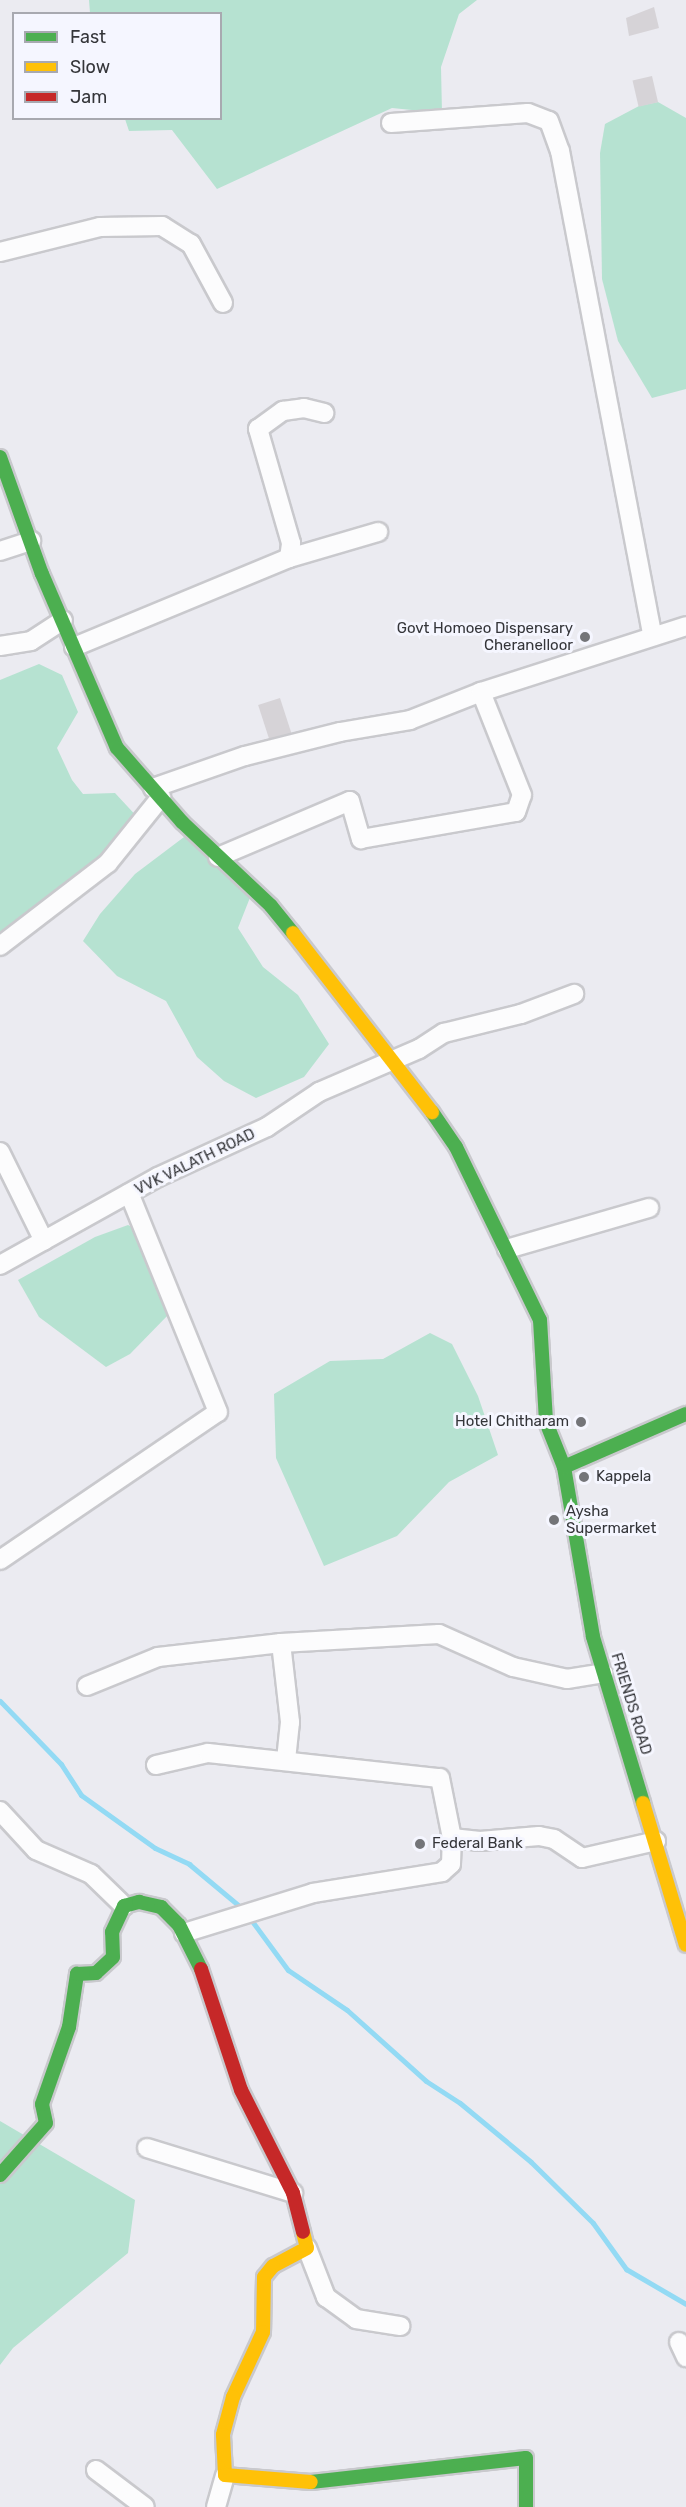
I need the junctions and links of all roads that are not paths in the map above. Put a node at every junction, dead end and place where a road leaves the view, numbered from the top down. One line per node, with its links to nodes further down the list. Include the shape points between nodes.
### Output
1 (391, 123): 12 (street, via 528,113 549,121 560,151)
2 (0, 252): 3 (street, via 100,227 162,225 191,244)
3 (223, 303)
4 (324, 413): 9 (street, via 304,408 284,411 258,429 291,543)
5 (0, 458): 7 (street, FRIENDS ROAD)
6 (378, 532): 9 (street)
7 (31, 541): 8 (street); 10 (street, FRIENDS ROAD)
8 (0, 551)
9 (289, 558): 14 (street)
10 (63, 620): 13 (street, via 31,641); 14 (street, FRIENDS ROAD)
11 (686, 626): 12 (street)
12 (652, 635): 15 (street)
13 (0, 646)
14 (74, 647): 16 (street, FRIENDS ROAD, via 117,748)
15 (481, 692): 16 (street, via 410,720 340,732 245,756); 17 (street, via 522,795 516,812 361,839 350,801)
16 (157, 792): 17 (street, FRIENDS ROAD); 18 (street, via 108,862)
17 (218, 857): 20 (street, FRIENDS ROAD, via 271,906 316,958)
18 (0, 946)
19 (574, 994): 20 (street, VVK VALATH ROAD, via 521,1014 444,1033 419,1049)
20 (390, 1059): 22 (street, VVK VALATH ROAD, via 320,1092 267,1127); 25 (street, FRIENDS ROAD, via 456,1147)
21 (0, 1152): 24 (street)
22 (129, 1193): 24 (street, VVK VALATH ROAD); 29 (street, via 218,1412)
23 (649, 1208): 25 (street)
24 (44, 1241): 26 (street, VVK VALATH ROAD)
25 (507, 1249): 28 (street, FRIENDS ROAD, via 540,1320 546,1422)
26 (0, 1265)
27 (686, 1414): 28 (street)
28 (564, 1467): 31 (street, FRIENDS ROAD, via 593,1637)
29 (0, 1560)
30 (281, 1644): 31 (street, via 440,1634 513,1667 567,1679); 32 (street, via 158,1657); 33 (street, via 290,1722)
31 (604, 1673): 37 (street, FRIENDS ROAD)
32 (87, 1686)
33 (286, 1760): 34 (street, via 208,1753); 36 (street, via 440,1778)
34 (156, 1765)
35 (0, 1811): 38 (street, via 36,1851 91,1875)
36 (452, 1838): 37 (street, via 480,1841 539,1836 554,1839 582,1858); 39 (street, via 451,1864 442,1872 313,1893)
37 (656, 1841): 40 (street, FRIENDS ROAD)
38 (124, 1906): 39 (street, via 139,1902 161,1907); 42 (street, via 112,1932 113,1957 96,1973 77,1974 69,2027 42,2104 46,2123)
39 (184, 1933): 43 (street, via 218,2013 241,2090)
40 (686, 1945)
41 (147, 2148): 43 (street)
42 (0, 2175)
43 (293, 2193): 44 (street)
44 (307, 2248): 45 (street, via 326,2297 356,2319); 47 (street, via 273,2266 264,2277 263,2332 228,2416 221,2454)
45 (400, 2326)
46 (96, 2470): 48 (street)
47 (225, 2475): 49 (street); 50 (street, via 284,2482 340,2481 401,2470 526,2458)
48 (145, 2507)
49 (216, 2507)
50 (526, 2507)

